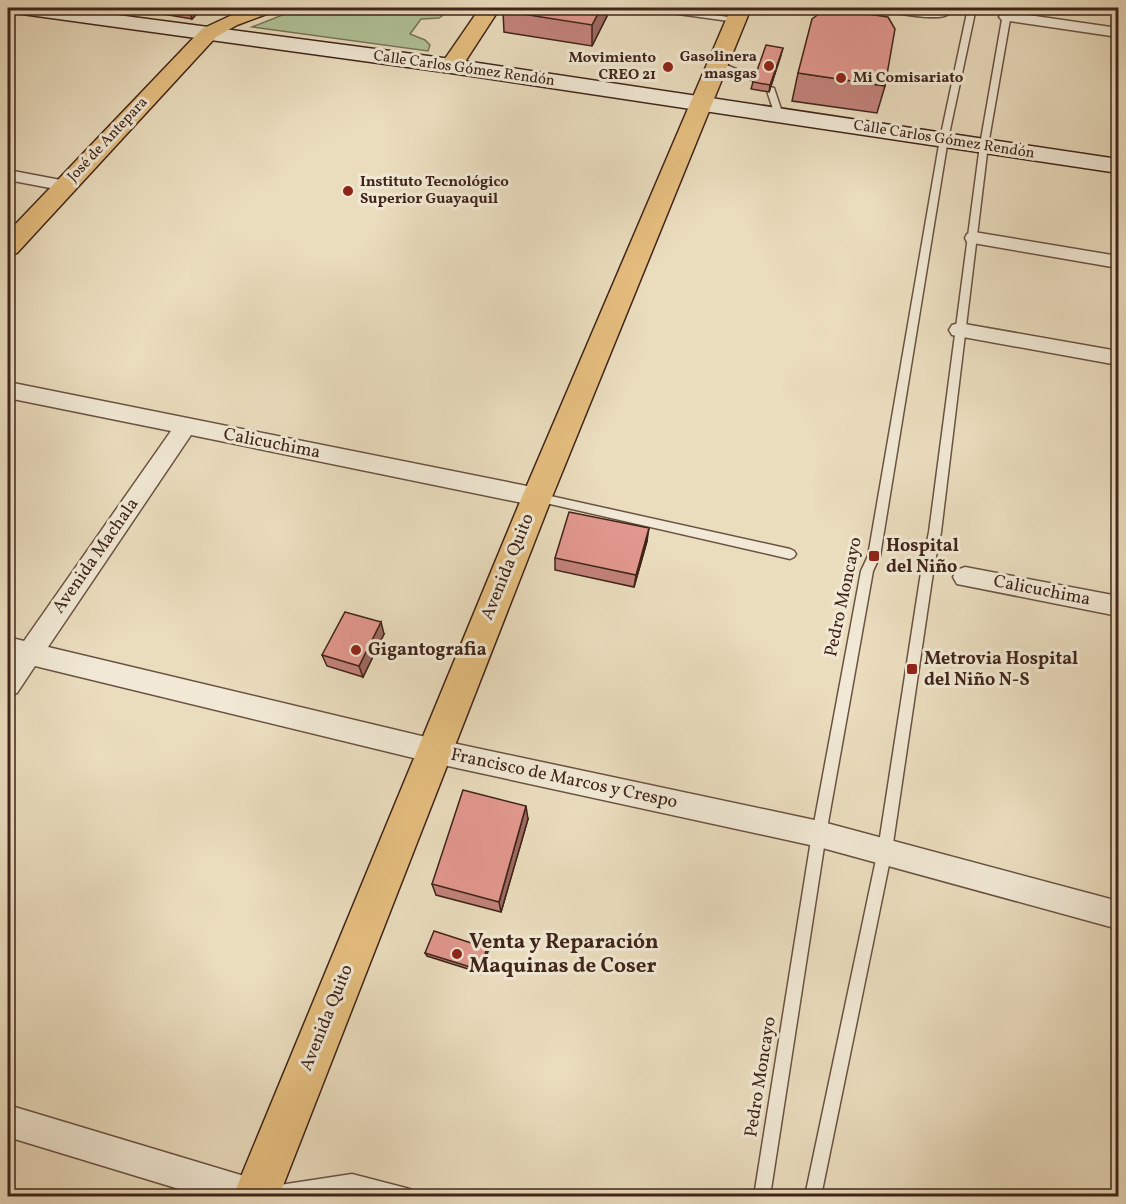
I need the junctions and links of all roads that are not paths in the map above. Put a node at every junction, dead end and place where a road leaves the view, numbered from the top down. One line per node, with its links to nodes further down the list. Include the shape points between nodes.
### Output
1 (22, 8): 10 (main road, Calle Carlos Gómez Rendón)
2 (265, 8): 10 (main road)
3 (490, 8): 13 (main road)
4 (649, 8): 8 (lane)
5 (895, 8): 9 (street)
6 (972, 8): 18 (lane, Pedro Moncayo)
7 (1008, 12): 11 (street); 19 (lane)
8 (738, 14): 12 (main road, Avenida Quito)
9 (940, 14)
10 (209, 33): 13 (main road, Calle Carlos Gómez Rendón); 22 (main road, José de Antepara)
11 (1119, 33)
12 (718, 65): 14 (lane); 16 (main road, Avenida Quito)
13 (451, 66): 16 (main road, Calle Carlos Gómez Rendón)
14 (755, 78)
15 (770, 88): 17 (lane)
16 (702, 104): 17 (main road, Calle Carlos Gómez Rendón); 30 (main road, Avenida Quito)
17 (779, 115): 18 (main road, Calle Carlos Gómez Rendón)
18 (944, 139): 19 (main road, Calle Carlos Gómez Rendón); 37 (lane, Pedro Moncayo, via 874,556 867,572)
19 (984, 145): 20 (main road, Calle Carlos Gómez Rendón); 23 (lane)
20 (1119, 166)
21 (8, 175): 22 (street)
22 (66, 186): 24 (main road, José de Antepara)
23 (974, 238): 25 (street); 26 (lane)
24 (8, 247)
25 (1119, 262)
26 (959, 330): 27 (street); 38 (lane, via 936,532)
27 (1119, 358)
28 (8, 390): 29 (street, Calicuchima)
29 (185, 427): 30 (street, Calicuchima); 34 (street, Avenida Machala)
30 (537, 497): 31 (lane); 36 (main road, Avenida Quito)
31 (790, 554)
32 (965, 577): 33 (street, Calicuchima)
33 (1119, 606)
34 (18, 650): 35 (street, Avenida Machala); 36 (street, Francisco de Marcos y Crespo)
35 (8, 685)
36 (434, 751): 37 (street, Francisco de Marcos y Crespo); 41 (main road, Avenida Quito)
37 (819, 834): 38 (street, Francisco de Marcos y Crespo); 43 (lane, Pedro Moncayo)
38 (885, 850): 39 (street, Francisco de Marcos y Crespo); 44 (lane)
39 (1119, 915)
40 (8, 1121): 41 (street)
41 (256, 1197): 42 (lane, via 352,1182)
42 (406, 1197)
43 (762, 1197)
44 (813, 1197)

